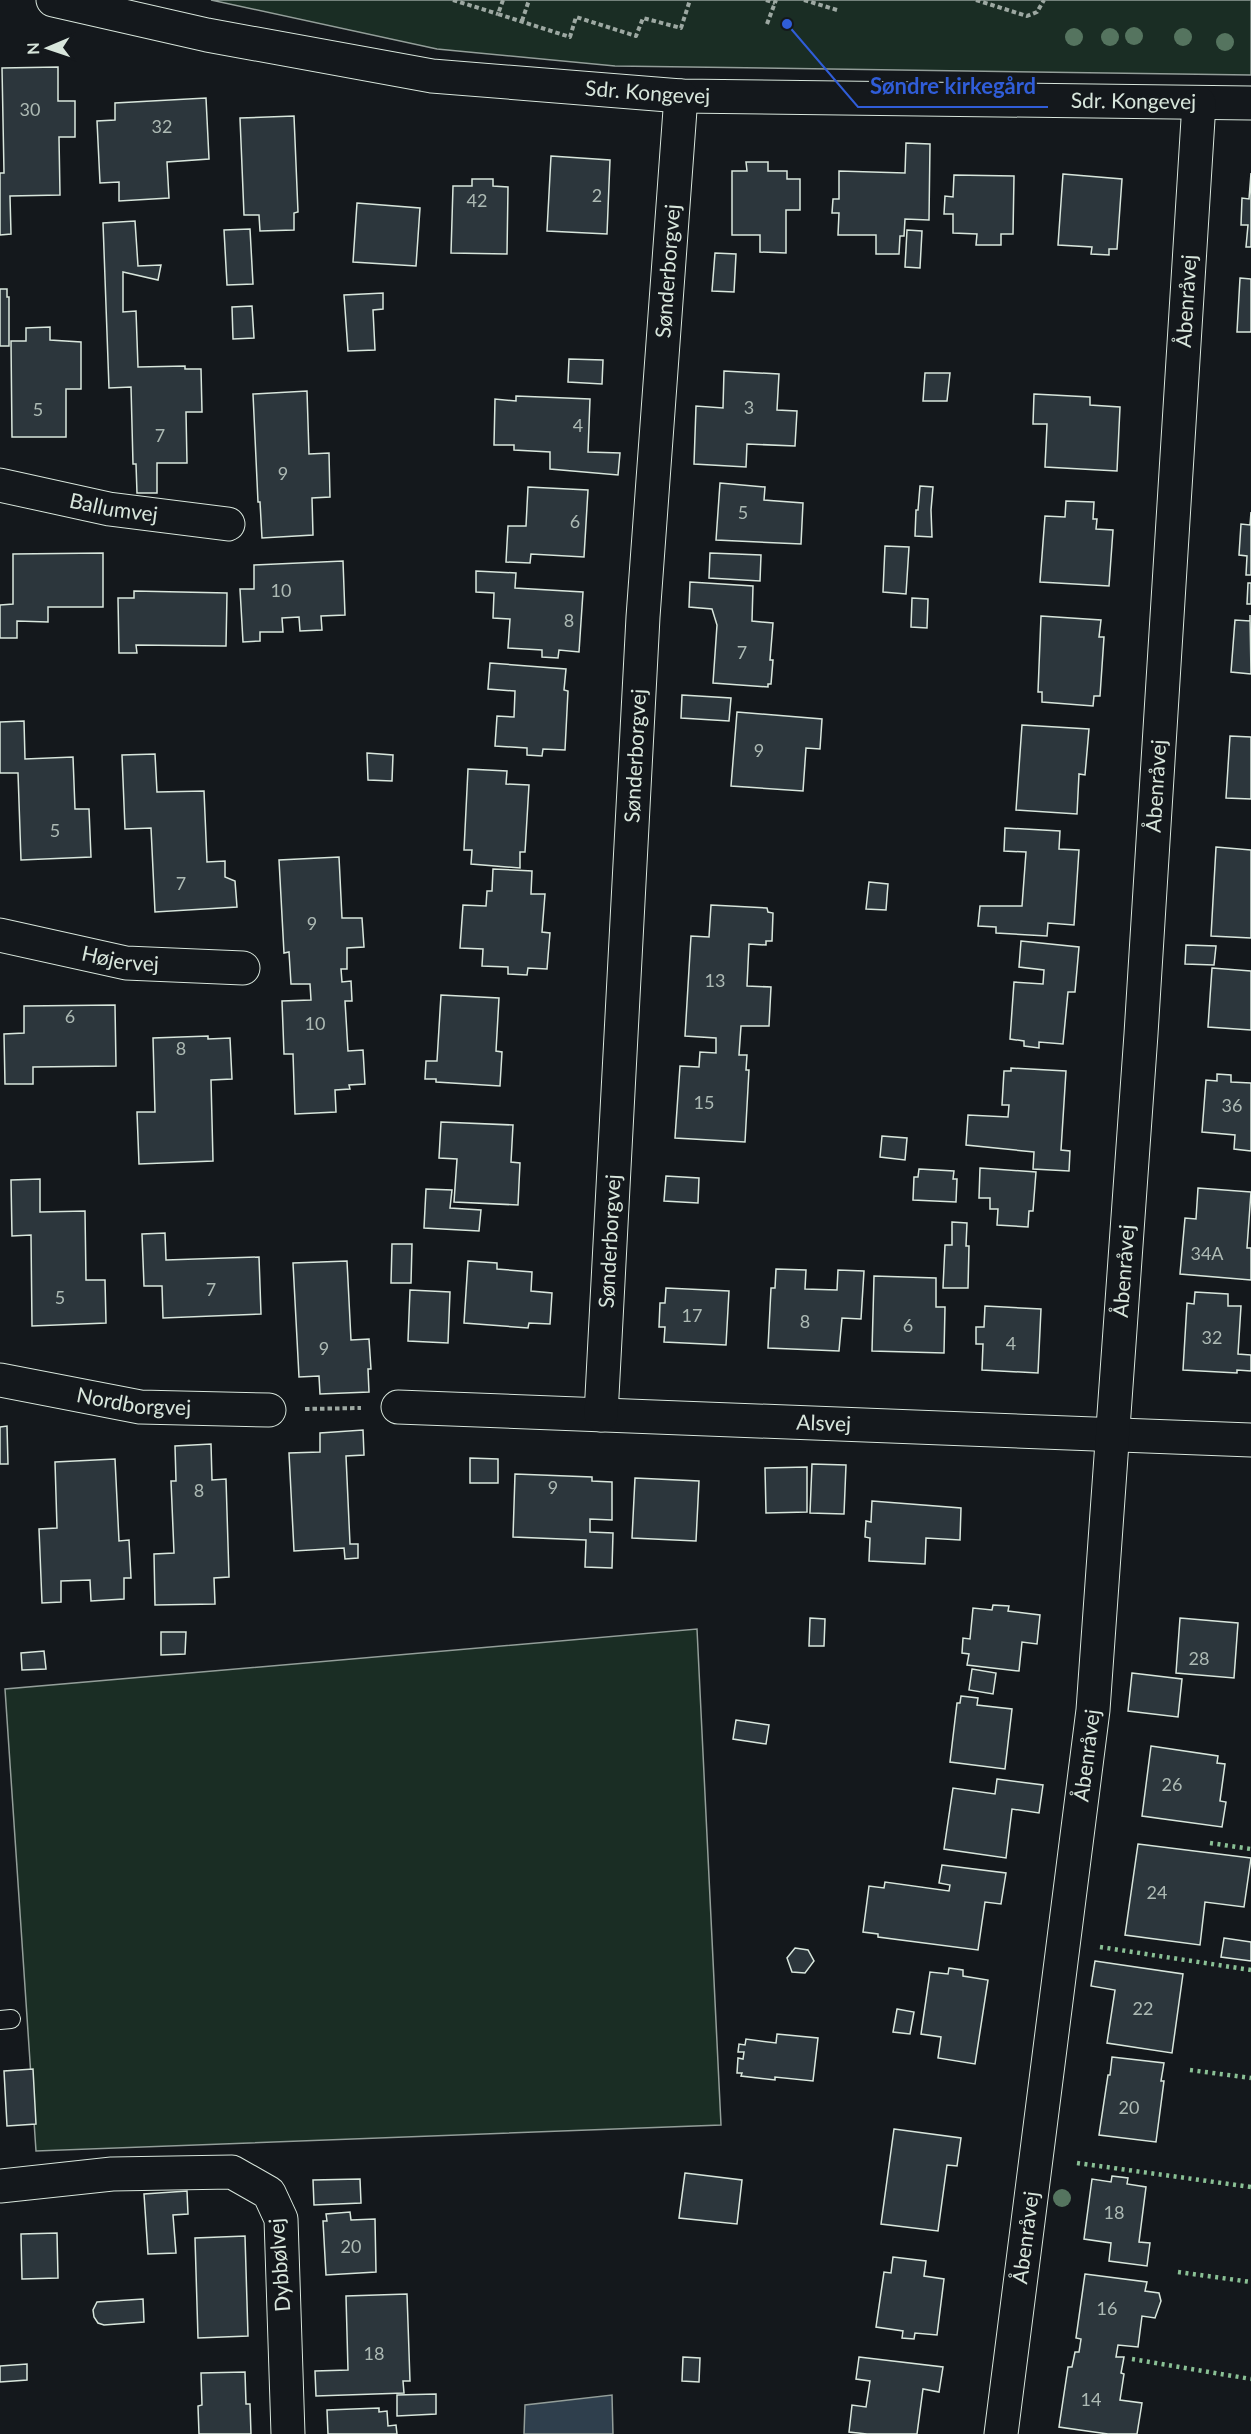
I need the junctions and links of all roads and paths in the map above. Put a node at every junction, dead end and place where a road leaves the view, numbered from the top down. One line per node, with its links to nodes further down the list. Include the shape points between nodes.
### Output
1 (52, 0): 15 (street, Sdr. Kongevej, via 217,37 432,76)
2 (453, 0): 12 (path)
3 (503, 0): 12 (path)
4 (529, 0): 13 (path)
5 (690, 0): 13 (path, via 681,28 643,18 636,36 576,17 570,37)
6 (766, 0): 10 (path)
7 (804, 0): 11 (path)
8 (976, 0): 9 (path, via 1027,16 1037,12)
9 (1044, 0)
10 (776, 2): 14 (path)
11 (837, 10)
12 (498, 14): 13 (path)
13 (522, 21)
14 (768, 24)
15 (681, 96): 16 (street, Sdr. Kongevej); 26 (street, Sønderborgvej, via 643,617)
16 (1199, 103): 17 (street, Sdr. Kongevej); 27 (street, Åbenråvej)
17 (1251, 103)
18 (0, 485): 19 (street, Ballumvej, via 109,509)
19 (228, 524)
20 (0, 935): 21 (street, Højervej, via 126,963)
21 (243, 968)
22 (0, 1380): 25 (street, Nordborgvej, via 140,1407)
23 (398, 1407): 26 (street, Alsvej)
24 (366, 1408): 25 (path)
25 (269, 1410)
26 (600, 1415): 27 (street, Alsvej)
27 (1112, 1434): 28 (street, Alsvej); 31 (street, Åbenråvej, via 1093,1710)
28 (1251, 1440)
29 (0, 2186): 30 (street, Dybbølvej, via 112,2174 231,2172 269,2193 280,2219)
30 (288, 2434)
31 (1001, 2434)

